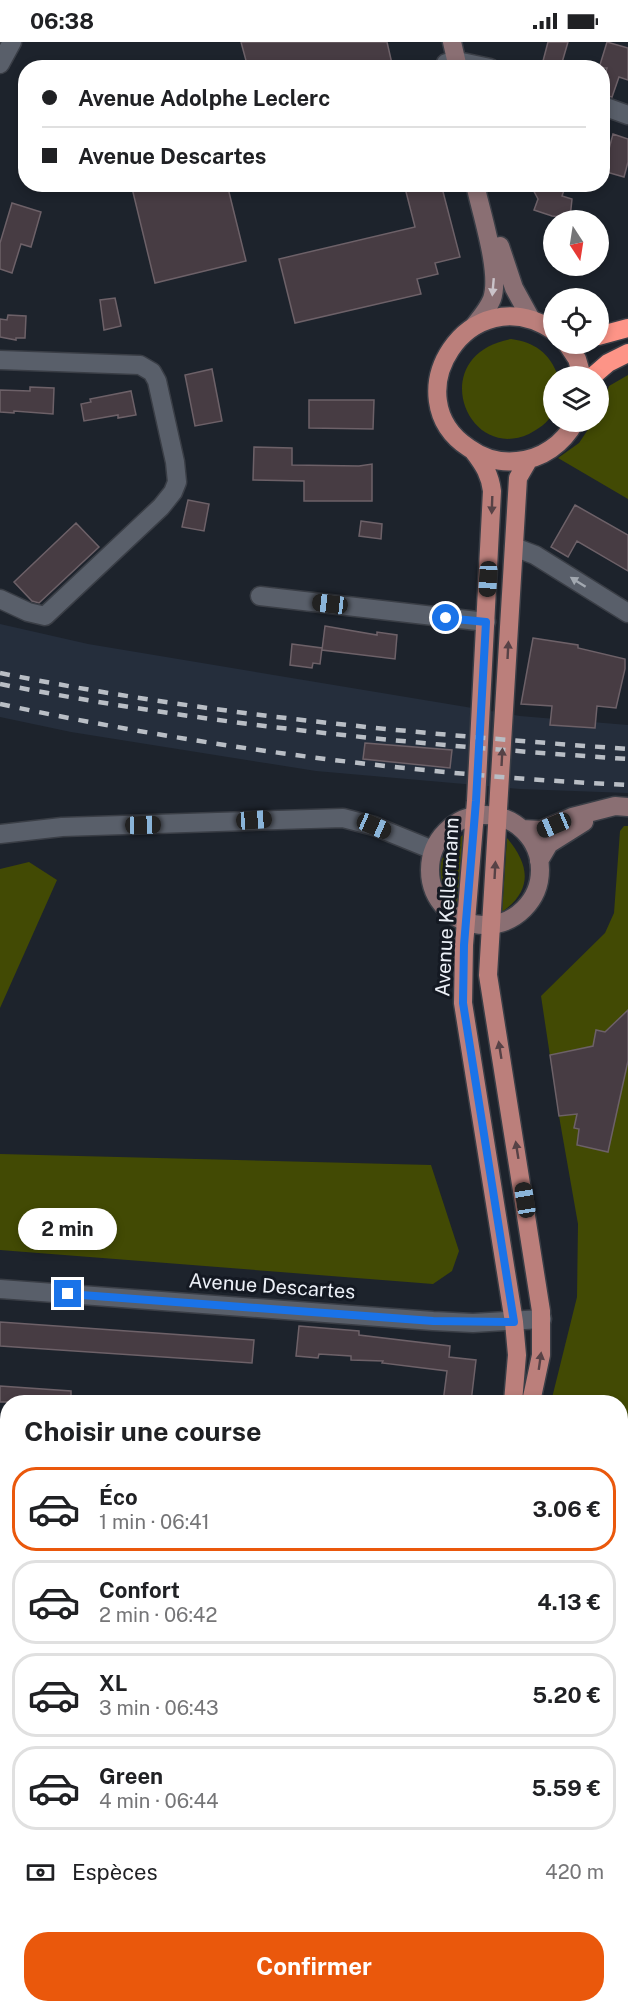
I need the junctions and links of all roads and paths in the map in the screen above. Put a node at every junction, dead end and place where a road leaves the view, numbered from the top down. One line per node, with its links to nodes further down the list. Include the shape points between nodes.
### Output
1 (12, 42): 6 (street)
2 (441, 42): 4 (street)
3 (452, 42): 5 (street)
4 (450, 60)
5 (452, 60)
6 (0, 64)
7 (610, 109): 8 (street)
8 (628, 115)
9 (477, 192): 13 (street, one-way to 13, via 495,288 488,307)
10 (487, 192): 11 (street, via 506,266)
11 (531, 319): 12 (main road); 13 (main road, via 496,318)
12 (543, 325)
13 (474, 326): 20 (main road, via 444,358 438,387 439,406 446,423 456,438)
14 (628, 328): 15 (highway)
15 (609, 333)
16 (628, 353): 18 (highway)
17 (0, 360): 24 (street, via 140,365 152,372 176,462 177,482 161,507 45,616)
18 (605, 366)
19 (568, 432): 21 (main road, via 553,447)
20 (474, 452): 21 (main road, via 501,461); 26 (main road, Avenue Kellermann, one-way to 26, via 485,466 492,491)
21 (529, 459): 22 (main road, via 518,478)
22 (514, 547): 25 (street, one-way to 22, via 535,555); 28 (main road, one-way to 22)
23 (260, 596): 26 (street)
24 (0, 599)
25 (628, 613)
26 (486, 622): 29 (main road, Avenue Kellermann)
27 (621, 806): 30 (street, via 572,816 541,830); 33 (street, via 570,829 549,844)
28 (498, 815): 29 (street); 30 (street); 35 (main road, one-way to 28)
29 (474, 816): 32 (street, via 446,830); 34 (main road, Avenue Kellermann)
30 (522, 829): 33 (street, via 535,846)
31 (0, 834): 32 (street, via 62,827 343,818)
32 (434, 849): 34 (street, via 429,869 432,887 440,904)
33 (539, 861): 35 (street, via 538,887 528,905 512,919)
34 (466, 924): 35 (street); 38 (main road, Avenue Kellermann, via 463,1003)
35 (492, 925): 37 (main road, one-way to 35, via 488,975)
36 (0, 1289): 38 (street, Avenue Descartes, via 421,1320)
37 (542, 1319): 38 (street, Avenue Descartes); 40 (main road, one-way to 37, via 541,1355)
38 (514, 1322): 39 (main road, Avenue Kellermann, via 517,1354)
39 (514, 1395)
40 (532, 1395)

